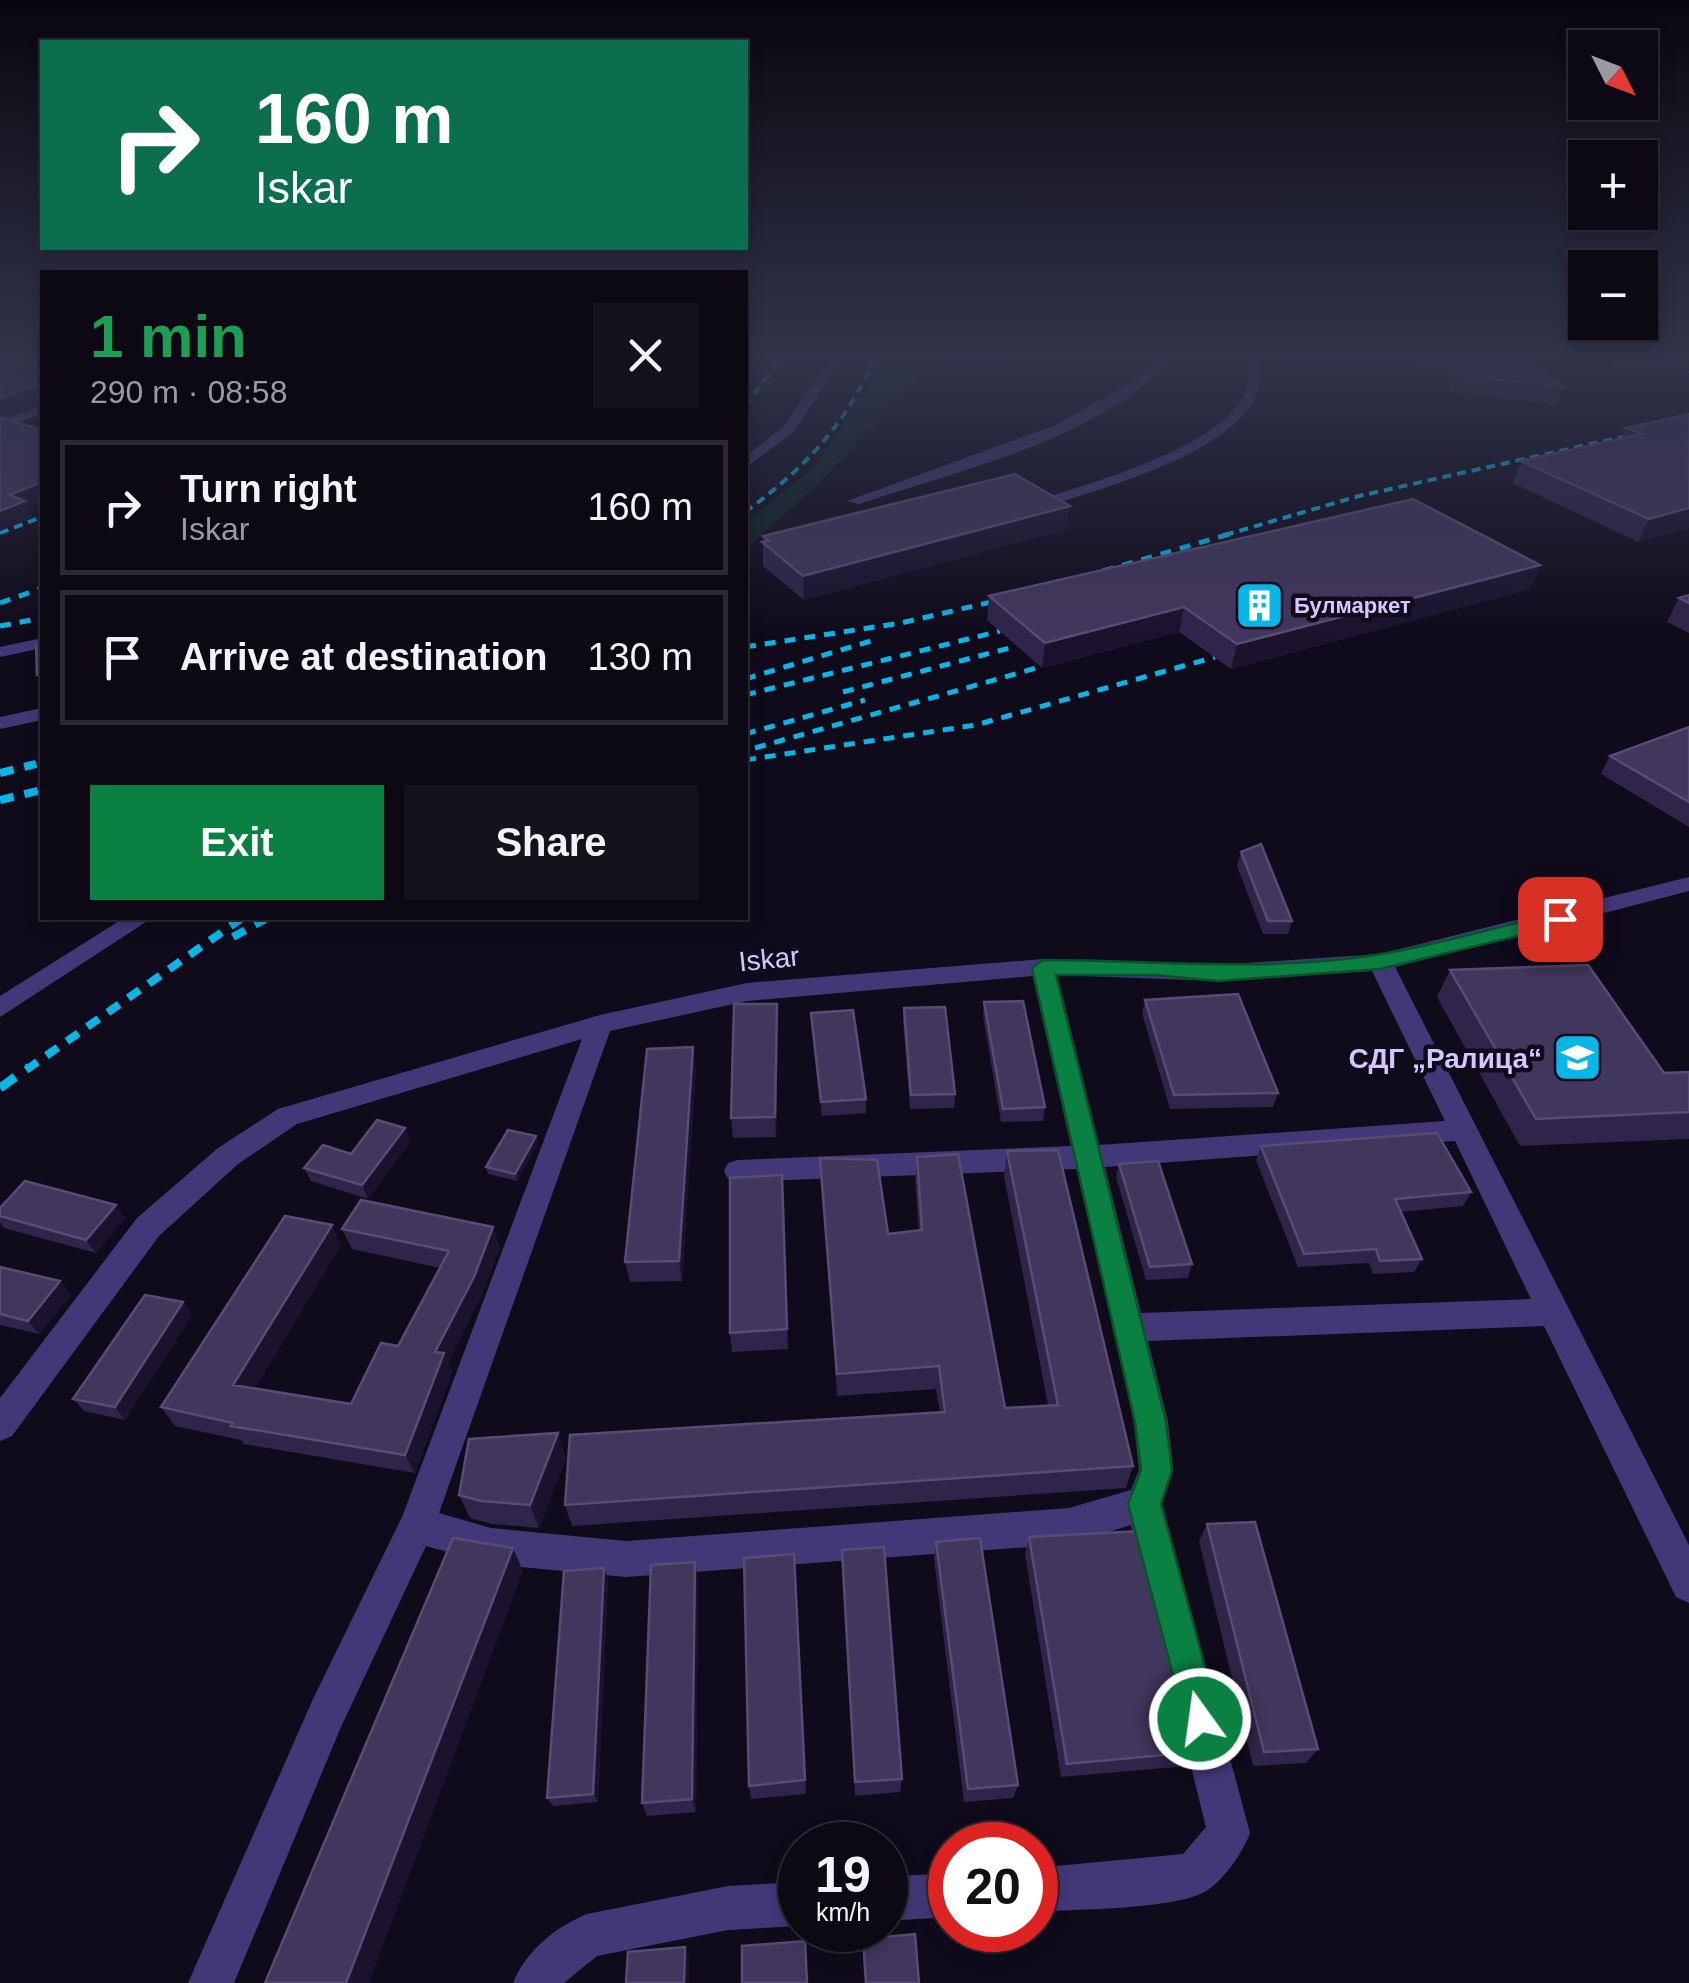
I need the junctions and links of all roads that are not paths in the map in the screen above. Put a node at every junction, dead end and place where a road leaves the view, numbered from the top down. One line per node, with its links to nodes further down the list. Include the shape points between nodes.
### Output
1 (1003, 450): 4 (street)
2 (1179, 450): 3 (street, via 1148,468)
3 (1059, 498)
4 (854, 501)
5 (40, 643): 6 (street)
6 (0, 652)
7 (40, 714): 8 (street)
8 (0, 723)
9 (1684, 890): 11 (street, Iskar)
10 (137, 920): 13 (street)
11 (1380, 962): 12 (street, Iskar, via 1218,973); 15 (street)
12 (1043, 968): 14 (street, Iskar, via 747,992); 16 (street)
13 (0, 1008)
14 (600, 1024): 20 (street, Iskar, via 288,1116 228,1156 148,1227); 22 (street)
15 (1463, 1130): 16 (street); 18 (street)
16 (1088, 1157): 17 (street); 19 (street)
17 (738, 1171)
18 (1554, 1312): 19 (street); 23 (street)
19 (1130, 1328): 21 (street, via 1156,1470)
20 (0, 1425)
21 (1144, 1504): 22 (street, via 1069,1526 626,1558 491,1546); 24 (street, via 1229,1834 1194,1874)
22 (417, 1525): 26 (street, via 327,1713)
23 (1689, 1584)
24 (1058, 1888)
25 (778, 1905): 27 (street, via 728,1908 586,1936)
26 (212, 1983)
27 (536, 1983)

